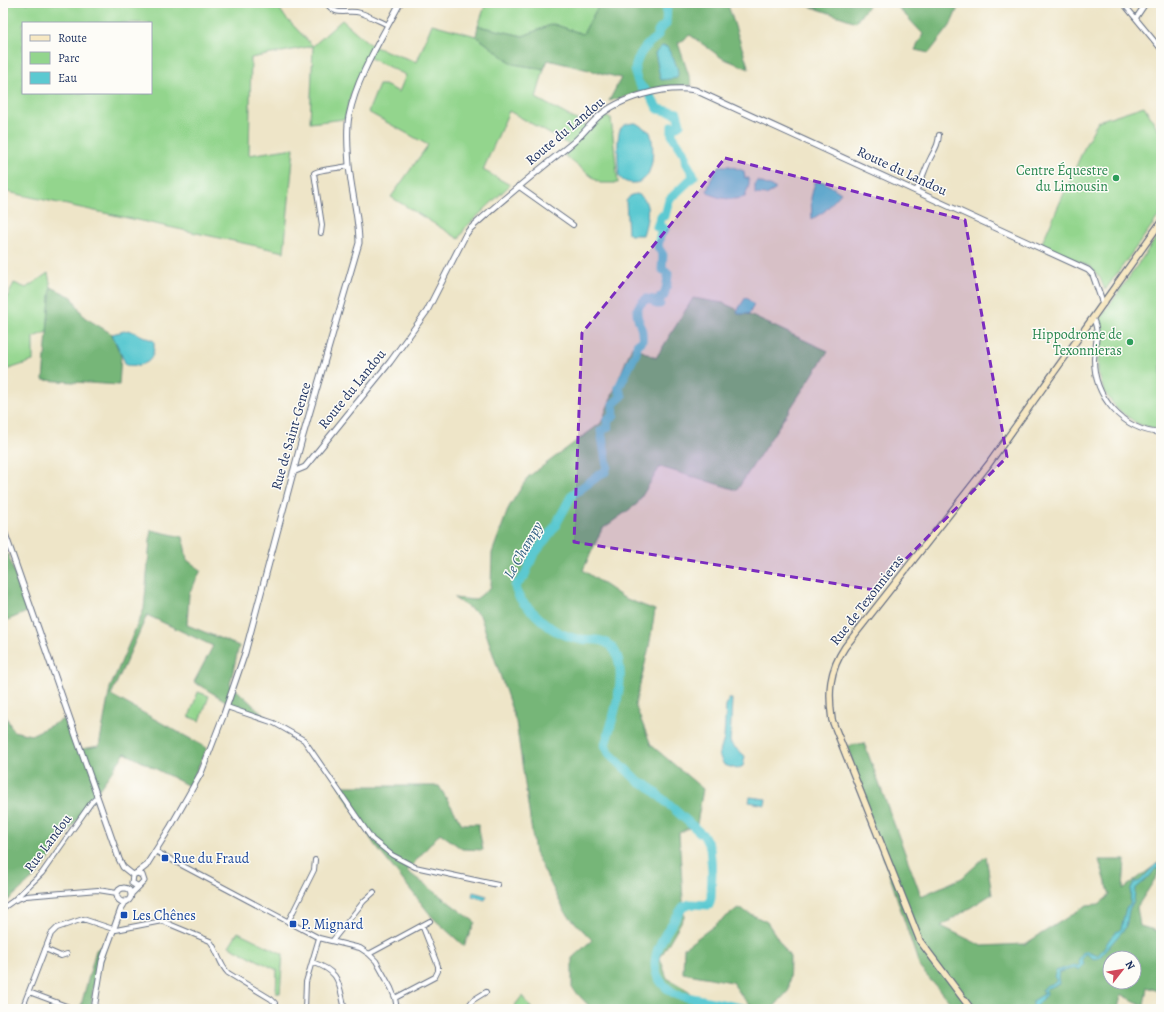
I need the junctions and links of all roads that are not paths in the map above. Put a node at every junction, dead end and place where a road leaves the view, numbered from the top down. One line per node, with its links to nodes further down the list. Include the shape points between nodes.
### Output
1 (326, 3): 6 (street, via 332,10 340,13 360,13)
2 (400, 3): 6 (street, Rue de Saint-Gence)
3 (1123, 3): 5 (street)
4 (1146, 3): 5 (street)
5 (1136, 18): 7 (street)
6 (388, 25): 9 (street, Rue de Saint-Gence, via 364,74 352,107 348,135)
7 (1161, 50)
8 (939, 135): 11 (street, via 938,147 930,158)
9 (349, 166): 14 (street, via 320,169 314,173); 18 (street, Rue de Saint-Gence, via 359,243)
10 (518, 186): 11 (street, Route du Landou, via 575,142 610,108 629,99 685,88 695,90); 13 (street); 18 (street, Route du Landou, via 466,234 427,311 390,362 305,467)
11 (916, 191): 15 (street, Route du Landou, via 1088,270)
12 (1161, 222): 15 (main road, Rue de Texonnieras)
13 (573, 225)
14 (321, 233)
15 (1103, 304): 16 (main road, Rue de Texonnieras)
16 (1093, 319): 17 (street, via 1096,329 1096,379 1107,402 1130,424 1140,429); 60 (main road, Rue de Texonnieras, via 988,465 845,648 838,659 832,678 829,696 832,720 920,941)
17 (1161, 433)
18 (293, 472): 20 (street, Rue de Saint-Gence, via 245,653)
19 (3, 528): 21 (street)
20 (227, 707): 22 (street, Rue de Saint-Gence, via 201,773); 28 (street, via 274,723 304,740 372,839 392,855 415,867)
21 (97, 797): 25 (street, via 121,863); 35 (street, Rue Landou, via 42,873)
22 (155, 851): 24 (street, Rue de Saint-Gence); 40 (street)
23 (314, 860): 40 (street, via 314,870)
24 (146, 866): 25 (street, Rue de Saint-Gence); 26 (street, Rue de Saint-Gence)
25 (135, 874): 26 (street); 27 (street)
26 (143, 877): 29 (street, Rue de Saint-Gence, via 143,884)
27 (131, 881): 29 (street); 30 (street)
28 (498, 885)
29 (137, 886): 33 (street)
30 (124, 888): 32 (street); 33 (street)
31 (374, 892): 44 (street)
32 (118, 893): 34 (street); 35 (street, via 98,890 26,896)
33 (131, 894): 36 (street)
34 (120, 900): 36 (street); 38 (street)
35 (14, 901): 37 (street)
36 (126, 902): 38 (street)
37 (3, 908)
38 (122, 909): 42 (street)
39 (430, 921): 41 (street)
40 (288, 922): 43 (street)
41 (422, 925): 47 (street); 51 (street, via 438,971 435,977)
42 (114, 929): 45 (street, via 83,919 57,928 51,934); 54 (street, via 102,961); 55 (street, via 162,921 210,941 223,969 271,999 275,1003)
43 (319, 938): 44 (street); 48 (street)
44 (333, 940): 47 (street, via 360,948)
45 (45, 949): 46 (street, via 61,956); 49 (street)
46 (67, 954)
47 (369, 954): 51 (street, via 376,961)
48 (312, 962): 56 (street, via 306,982); 57 (street, via 326,967 338,979)
49 (29, 992): 52 (street); 53 (street, via 69,1006)
50 (486, 992): 59 (street)
51 (396, 998): 58 (street)
52 (22, 1009)
53 (70, 1009)
54 (94, 1009)
55 (275, 1009)
56 (305, 1009)
57 (345, 1009)
58 (397, 1009)
59 (466, 1009)
60 (971, 1009)

